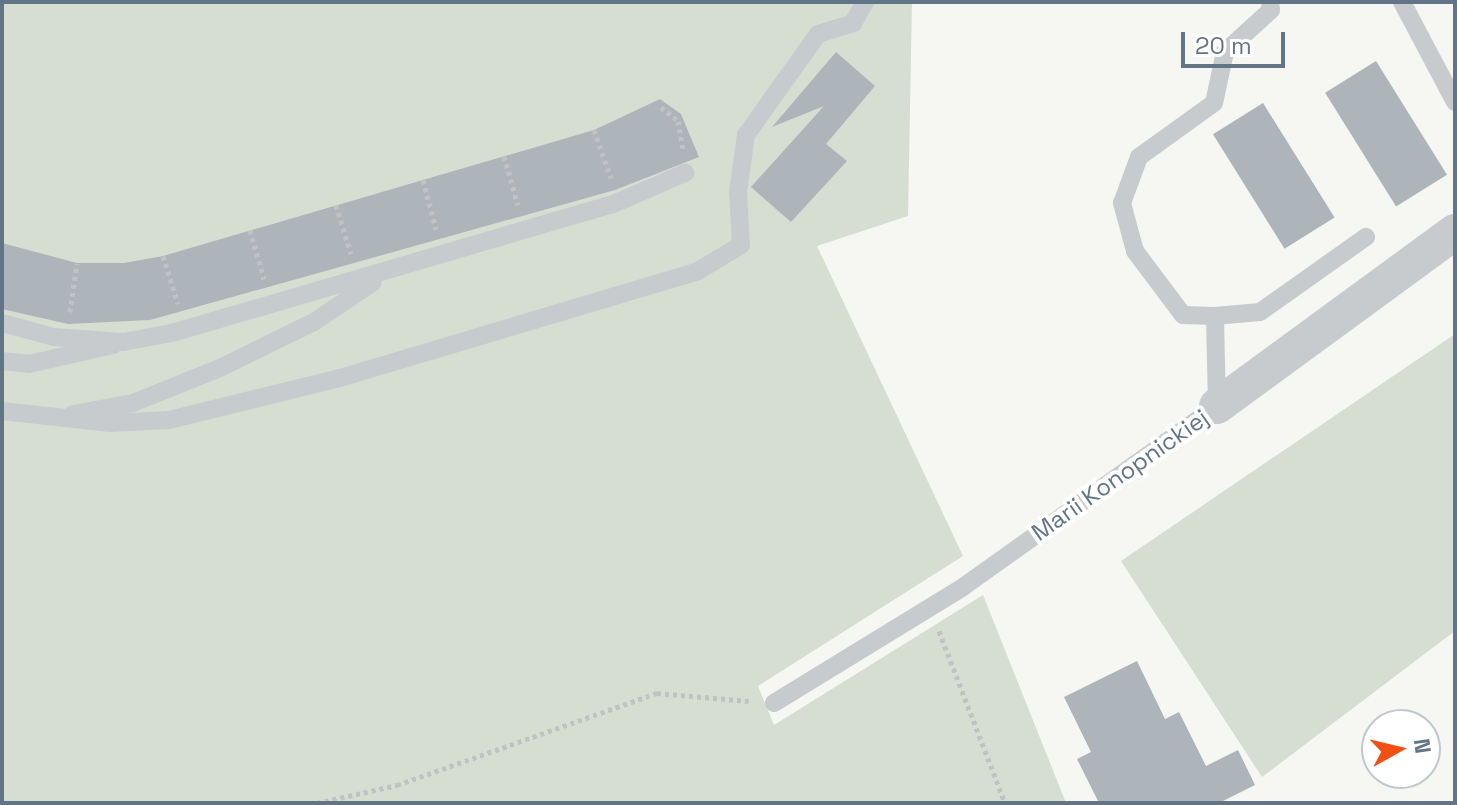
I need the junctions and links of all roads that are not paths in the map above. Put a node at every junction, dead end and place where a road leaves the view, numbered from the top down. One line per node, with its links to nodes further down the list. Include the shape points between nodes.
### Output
1 (865, 2): 16 (lane, via 853,23 818,34 746,135 738,192 741,245 698,271 340,378 169,420)
2 (1270, 2): 10 (lane, via 1271,10 1225,52 1214,103 1139,157 1122,203 1135,251 1183,315)
3 (1402, 2): 4 (lane)
4 (1449, 73): 5 (lane)
5 (1455, 102)
6 (683, 164): 9 (lane, via 611,205)
7 (1455, 232): 14 (street, Marii Konopnickiej)
8 (1366, 237): 10 (lane, via 1260,312)
9 (389, 272): 12 (lane); 16 (lane, via 314,322 222,367 133,403)
10 (1215, 316): 14 (lane)
11 (2, 323): 12 (lane, via 54,337)
12 (123, 342): 13 (lane, via 72,358 29,364)
13 (2, 361)
14 (1217, 406): 17 (lane, Marii Konopnickiej, via 930,608)
15 (2, 411): 16 (lane)
16 (47, 419)
17 (774, 703)

